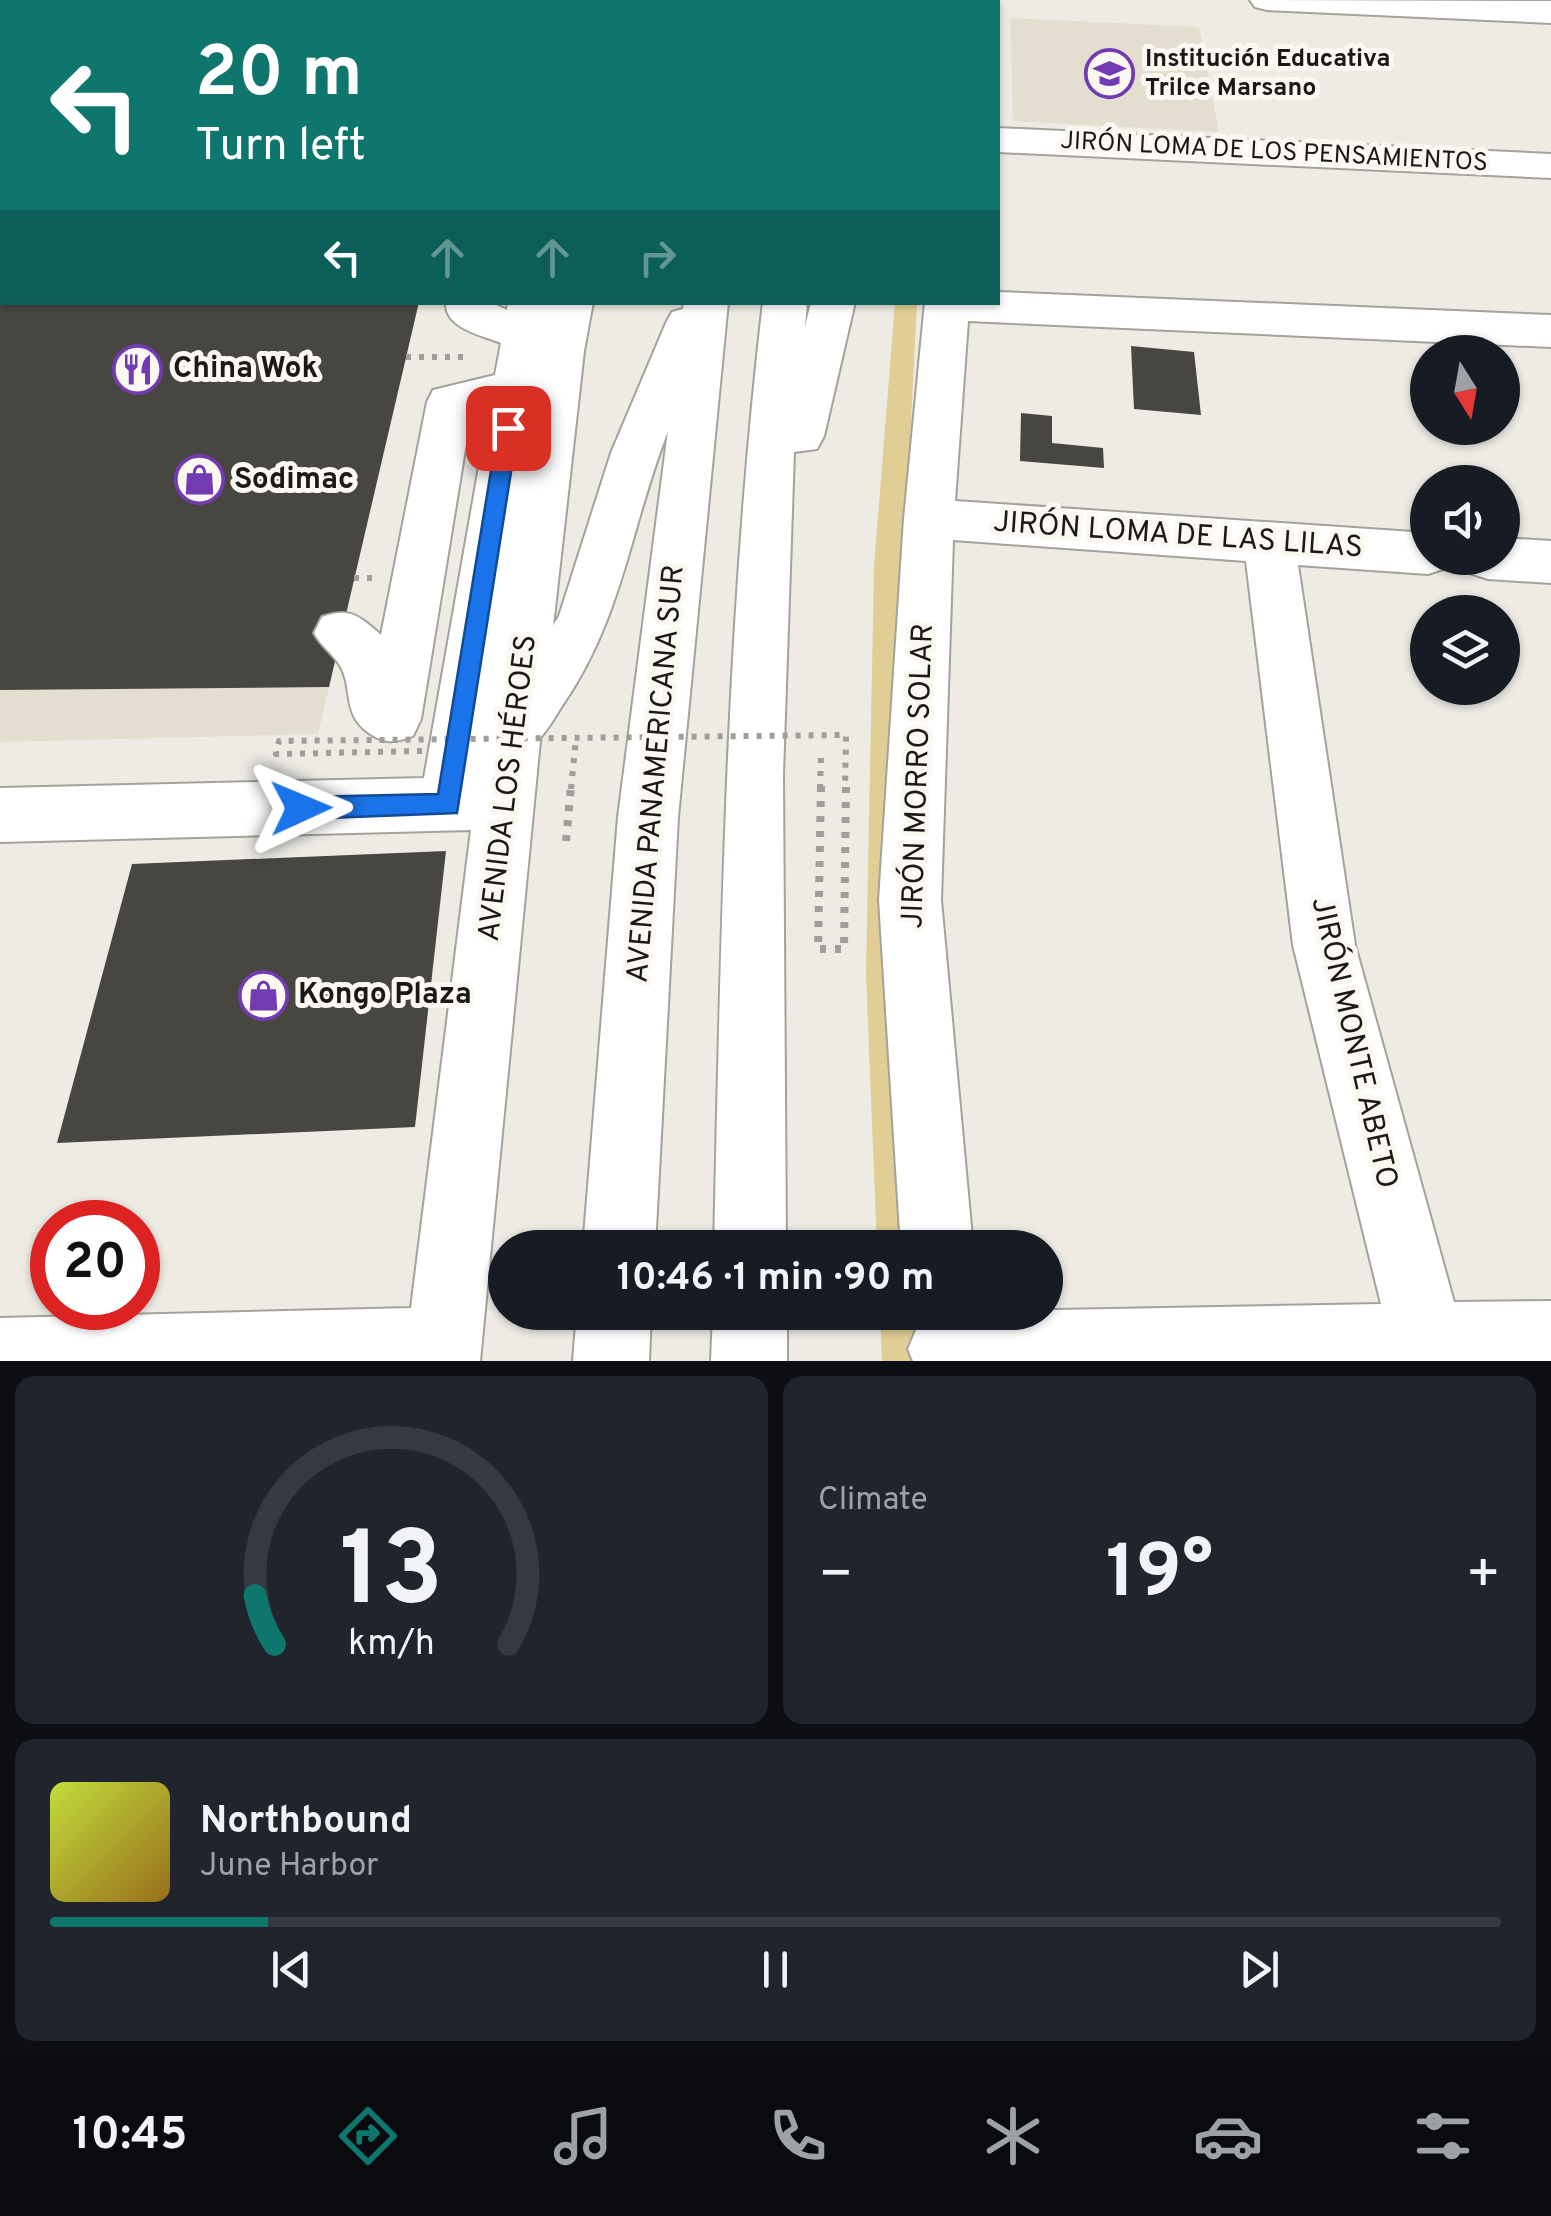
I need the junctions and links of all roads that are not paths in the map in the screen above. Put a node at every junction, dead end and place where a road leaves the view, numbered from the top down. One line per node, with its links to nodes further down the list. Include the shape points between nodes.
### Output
1 (1267, 0): 2 (main road)
2 (1350, 2): 3 (main road)
3 (1551, 12)
4 (1000, 140): 5 (main road, JIRÓN LOMA DE LOS PENSAMIENTOS)
5 (1551, 166)
6 (468, 305): 15 (main road, via 467,311)
7 (604, 305): 15 (main road, via 594,321)
8 (697, 305): 23 (main road, via 646,422 584,619 558,668)
9 (706, 305): 27 (main road, AVENIDA PANAMERICANA SUR, via 648,816)
10 (785, 305): 21 (main road)
11 (831, 305): 21 (main road)
12 (947, 305): 16 (main road, JIRÓN MORRO SOLAR)
13 (969, 305): 14 (main road)
14 (1551, 332)
15 (536, 340): 23 (main road, AVENIDA LOS HÉROES); 23 (main road, via 485,392 450,402)
16 (929, 519): 17 (main road, JIRÓN LOMA DE LAS LILAS); 29 (main road, JIRÓN MORRO SOLAR, via 910,900)
17 (1270, 543): 18 (main road, JIRÓN LOMA DE LAS LILAS); 34 (main road, JIRÓN MONTE ABETO, via 1324,944)
18 (1410, 553)
19 (1520, 560): 20 (main road)
20 (1551, 562)
21 (762, 569): 28 (main road)
22 (342, 633): 23 (main road, via 366,654 376,707)
23 (448, 731): 24 (main road, AVENIDA LOS HÉROES); 25 (main road)
24 (507, 802): 25 (main road); 35 (main road, AVENIDA LOS HÉROES)
25 (448, 805): 26 (main road)
26 (0, 814)
27 (620, 1230)
28 (750, 1230)
29 (936, 1230)
30 (613, 1330): 37 (main road)
31 (750, 1330): 38 (main road)
32 (1551, 1338): 34 (main road)
33 (944, 1341): 34 (main road)
34 (1430, 1350)
35 (443, 1352): 36 (main road)
36 (0, 1356)
37 (611, 1361)
38 (750, 1361)

